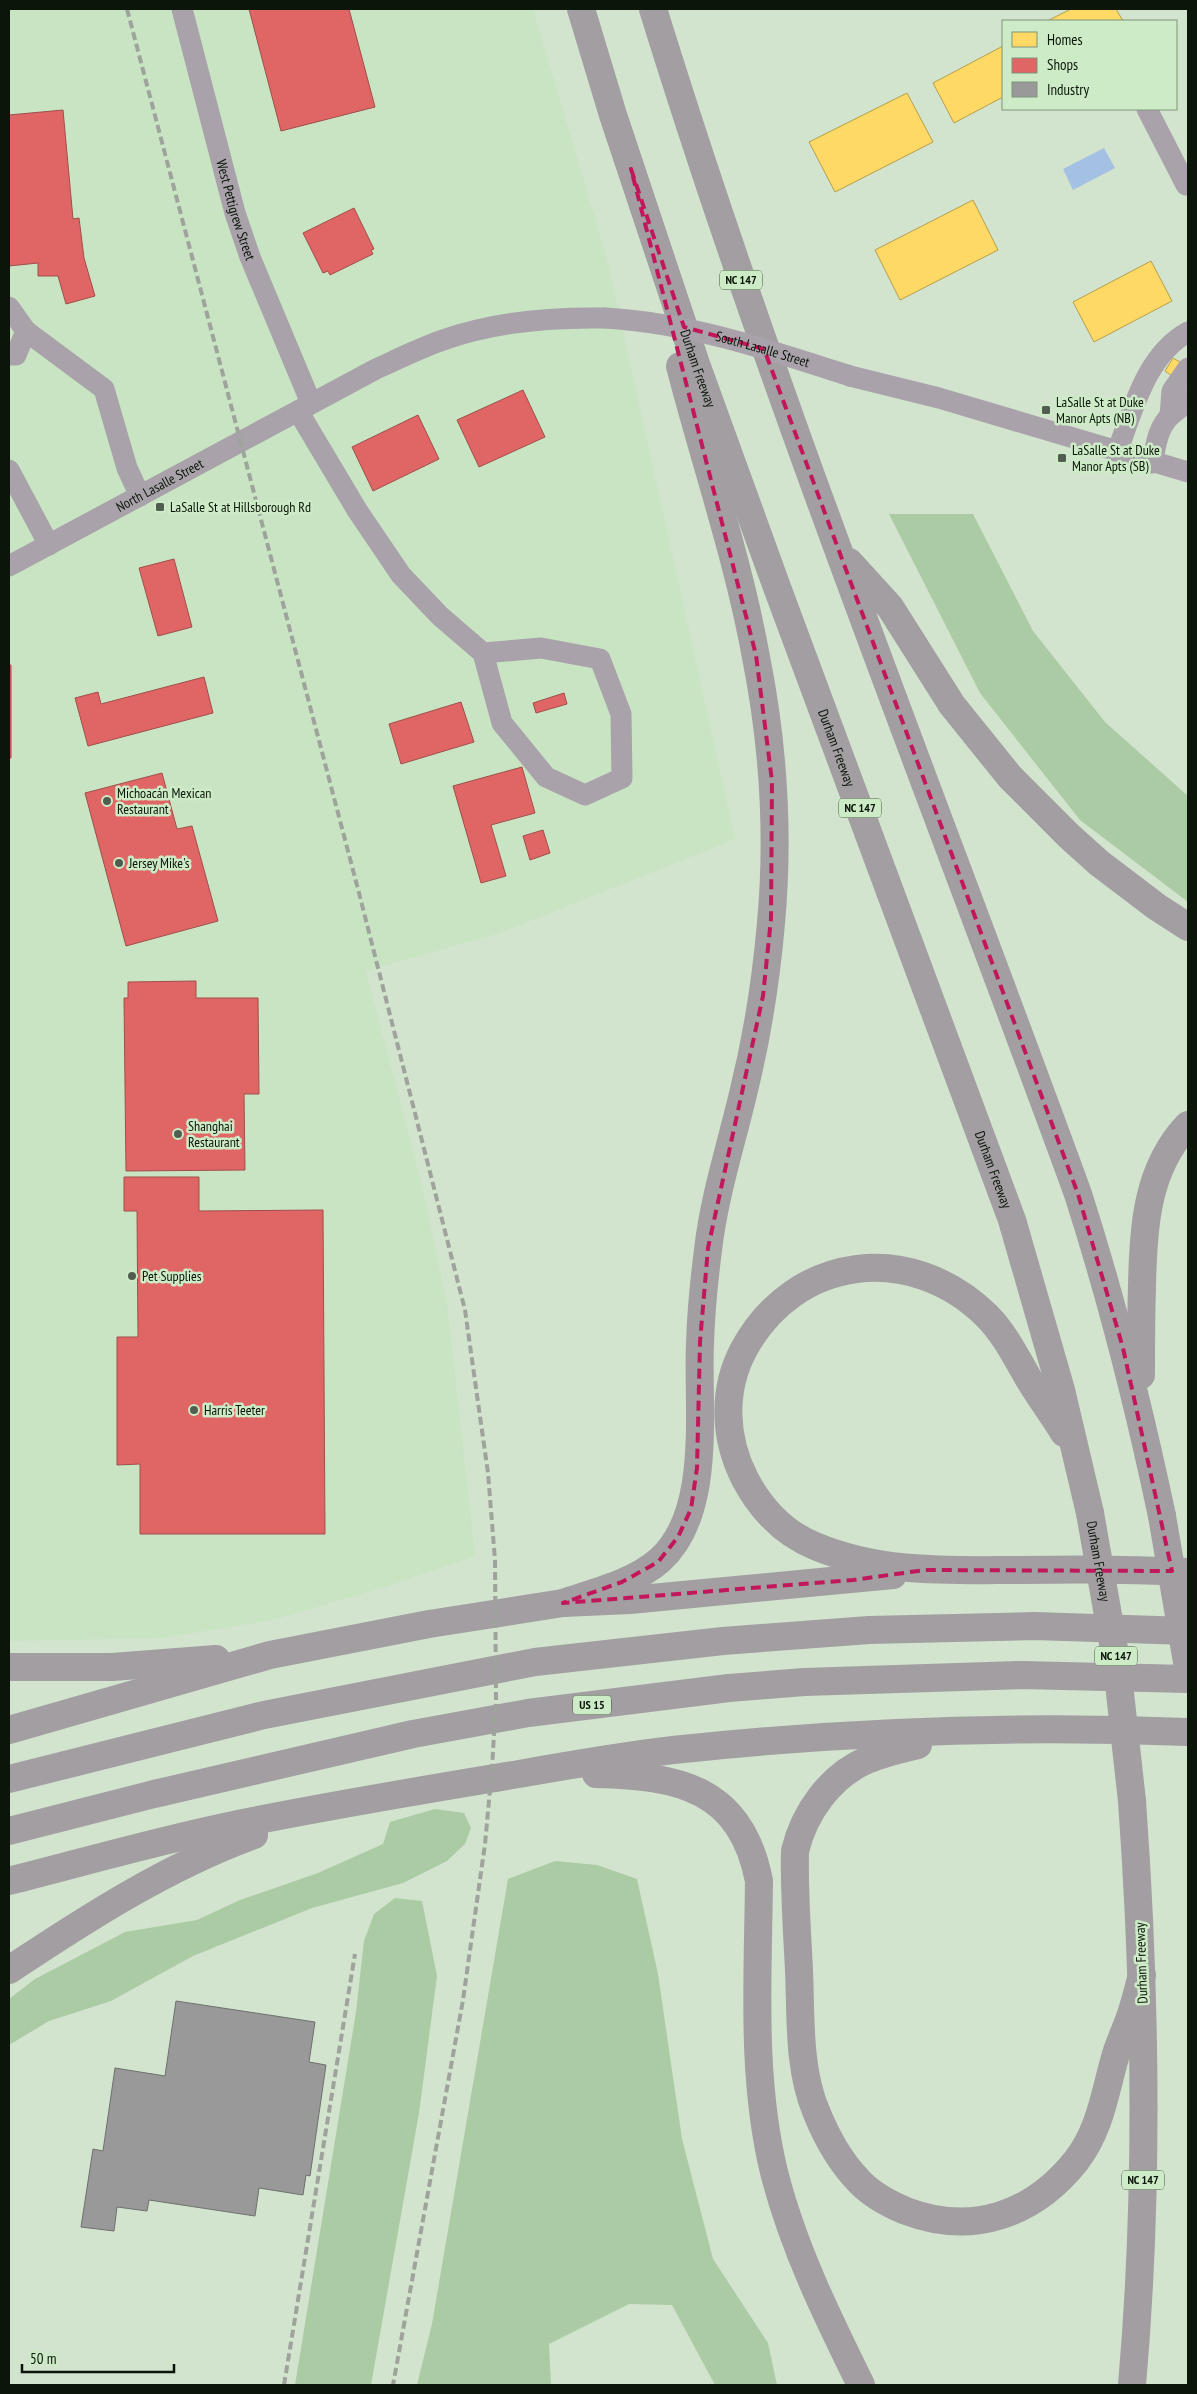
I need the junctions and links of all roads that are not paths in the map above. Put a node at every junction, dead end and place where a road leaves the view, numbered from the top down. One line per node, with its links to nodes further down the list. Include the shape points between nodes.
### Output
1 (182, 9): 13 (street, West Pettigrew Street, via 235,213)
2 (581, 9): 5 (highway, Durham Freeway / NC 147)
3 (653, 9): 21 (highway, NC 147, via 750,307)
4 (1148, 110): 6 (street)
5 (630, 168): 27 (highway, Durham Freeway / NC 147, via 696,364 1012,1220); 30 (highway, via 756,655 772,781 771,919 763,996 708,1248 700,1342 698,1468 691,1509 678,1537 658,1562 622,1582)
6 (1186, 185)
7 (9, 307): 8 (street)
8 (26, 330): 10 (street, via 16,355); 19 (street, via 104,389 127,468)
9 (1188, 332): 15 (street, via 1158,359 1141,390)
10 (9, 356)
11 (1188, 368): 14 (street, via 1172,391)
12 (1188, 399): 14 (street)
13 (305, 407): 15 (street, South Lasalle Street, bridge, via 376,369 444,340 475,331 566,318 646,320 745,343); 19 (street, North Lasalle Street); 23 (street, West Pettigrew Street, via 357,510 401,575 440,616)
14 (1170, 416): 16 (street, via 1158,432)
15 (1117, 452): 16 (street, South Lasalle Street)
16 (1152, 463): 18 (street, South Lasalle Street)
17 (9, 470): 20 (street)
18 (1188, 472)
19 (140, 496): 20 (street, North Lasalle Street)
20 (49, 545): 22 (street, North Lasalle Street)
21 (837, 548): 24 (highway, via 890,607 952,705 1010,777 1099,863); 26 (highway, NC 147, via 1078,1194 1103,1273)
22 (9, 566)
23 (483, 653): 23 (street, via 541,648 600,658 621,714 622,778 585,795 546,777 502,723)
24 (1188, 927)
25 (1188, 1125): 26 (highway, via 1164,1158 1146,1210 1142,1246)
26 (1142, 1423): 34 (highway, NC 147, bridge)
27 (1076, 1452): 28 (highway, via 1006,1340 988,1317 964,1297 934,1279 895,1269 858,1268 824,1276 782,1300 750,1339 734,1371 728,1406 736,1462 762,1506 793,1536 849,1558); 45 (highway, Durham Freeway / NC 147, bridge, via 1117,1666 1132,1802)
28 (925, 1570): 29 (highway, via 1124,1569); 30 (highway, via 853,1580)
29 (1188, 1572)
30 (563, 1603): 32 (highway, via 428,1624)
31 (1188, 1631): 40 (highway, via 1034,1626 869,1630 723,1641 535,1662 264,1715)
32 (270, 1655): 33 (highway, via 112,1666); 36 (highway)
33 (9, 1667)
34 (1188, 1668)
35 (1188, 1679): 42 (highway, US 15, via 1022,1675 804,1682 728,1688 528,1713 403,1736)
36 (9, 1730)
37 (971, 1731): 38 (highway); 39 (highway, via 781,1740 692,1748); 45 (highway, via 885,1753 846,1772 820,1798 799,1835 795,1870 805,2066 815,2109 842,2161 875,2195 896,2207 936,2220 955,2222 1008,2214 1035,2199 1075,2161 1101,2114 1116,2054)
38 (1188, 1732)
39 (518, 1774): 41 (highway, via 402,1792); 46 (highway, via 638,1775 670,1780 714,1800 743,1835 754,1858 759,1881 758,2063 774,2171 815,2292)
40 (9, 1779)
41 (322, 1810): 43 (highway, via 215,1830); 44 (highway, via 184,1864 65,1933)
42 (9, 1831)
43 (9, 1881)
44 (9, 1970)
45 (1142, 1975): 47 (highway, Durham Freeway / NC 147, via 1144,2163)
46 (861, 2385)
47 (1132, 2385)

